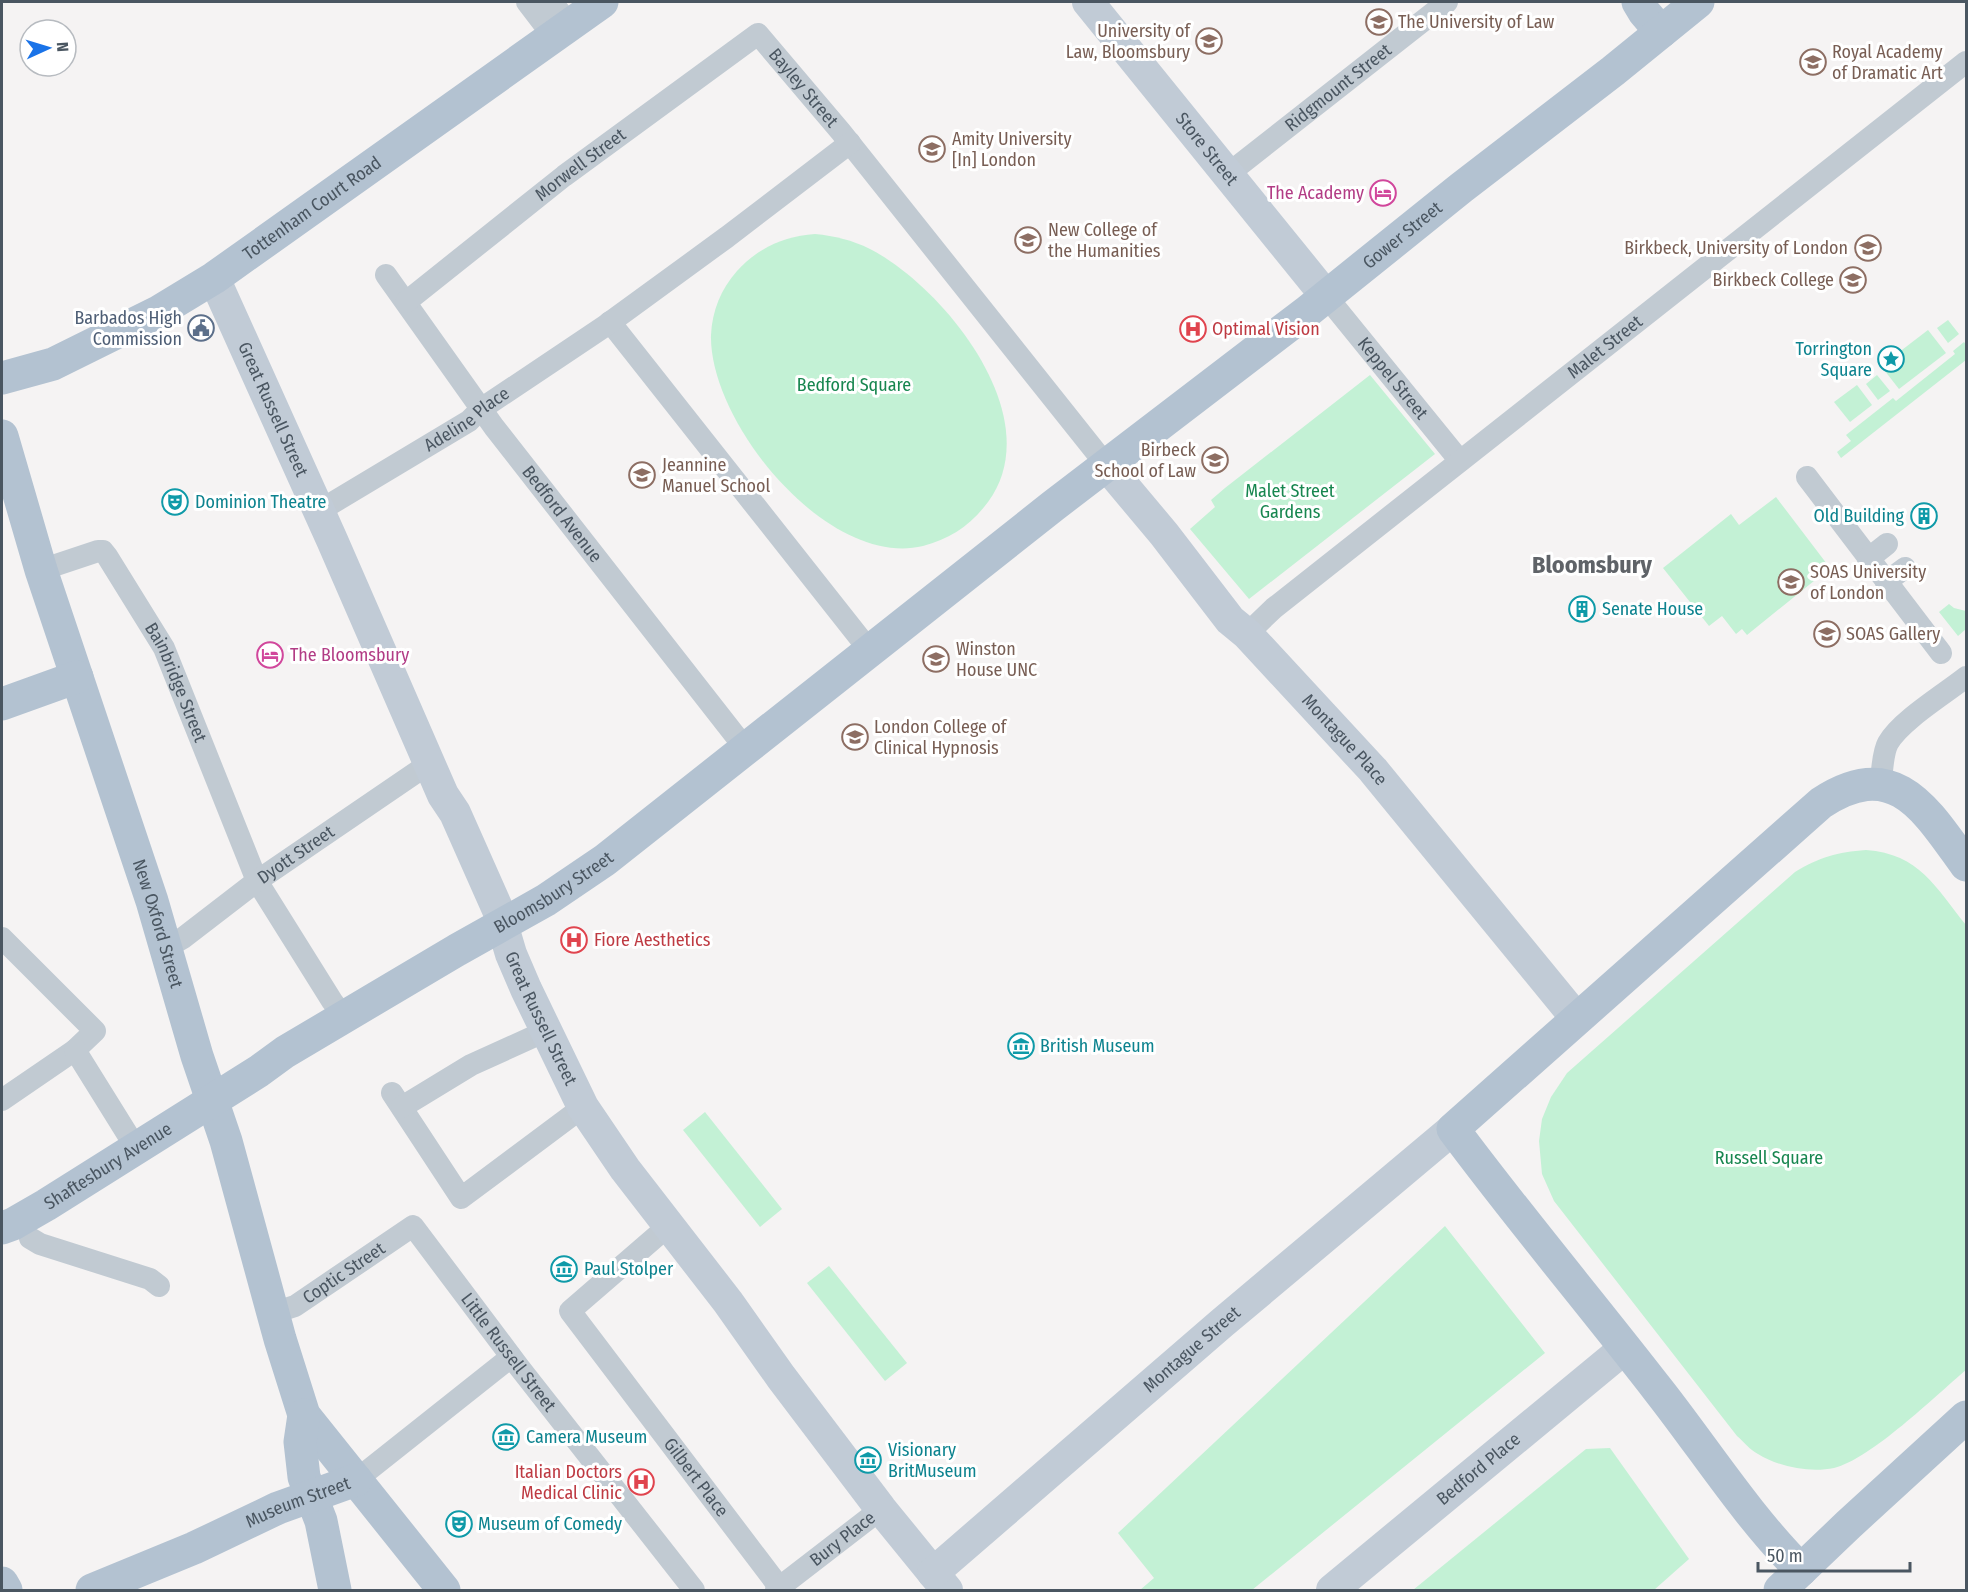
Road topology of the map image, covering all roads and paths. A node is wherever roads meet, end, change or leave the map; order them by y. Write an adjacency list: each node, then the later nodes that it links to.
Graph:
1 (527, 2): 7 (street)
2 (602, 2): 7 (main road, Tottenham Court Road)
3 (1088, 2): 12 (street, Store Street)
4 (1447, 2): 12 (street, Ridgmount Street)
5 (1638, 2): 8 (main road)
6 (1698, 2): 8 (main road, Gower Street)
7 (558, 20): 14 (main road, Tottenham Court Road)
8 (1661, 32): 15 (main road, Gower Street)
9 (758, 34): 11 (street, Bayley Street); 16 (street, Morwell Street)
10 (1966, 62): 21 (street, Malet Street)
11 (856, 151): 17 (street); 22 (street)
12 (1228, 174): 15 (street, Store Street)
13 (386, 274): 16 (street, Bedford Avenue)
14 (213, 278): 18 (main road, Tottenham Court Road); 24 (street, Great Russell Street)
15 (1326, 296): 21 (street, Keppel Street); 22 (main road, Gower Street)
16 (406, 302): 19 (street, Bedford Avenue)
17 (610, 322): 19 (street, Adeline Place); 31 (street)
18 (2, 378)
19 (482, 409): 24 (street, Adeline Place); 36 (street, Bedford Avenue)
20 (2, 436): 28 (main road, New Oxford Street)
21 (1460, 461): 30 (street, Malet Street)
22 (1107, 466): 30 (street, Montague Place); 31 (main road)
23 (1807, 477): 26 (street)
24 (319, 511): 37 (street, Great Russell Street)
25 (1887, 544): 26 (street)
26 (1868, 559): 29 (street)
27 (1905, 568): 29 (street)
28 (41, 570): 33 (main road, New Oxford Street); 40 (street, Bainbridge Street)
29 (1886, 582): 32 (street)
30 (1247, 634): 45 (street, Montague Place)
31 (870, 651): 36 (main road, Bloomsbury Street)
32 (1941, 653)
33 (77, 677): 35 (main road); 43 (main road, New Oxford Street)
34 (1966, 677): 38 (street)
35 (2, 704)
36 (745, 748): 41 (main road, Bloomsbury Street)
37 (430, 763): 40 (street, Dyott Street); 41 (street, Great Russell Street)
38 (1880, 784): 39 (main road); 45 (main road)
39 (1966, 865)
40 (257, 881): 43 (street, Dyott Street); 44 (street, Bainbridge Street)
41 (503, 924): 44 (main road, Bloomsbury Street); 46 (street, Great Russell Street)
42 (2, 938): 47 (street)
43 (166, 948): 49 (main road, New Oxford Street)
44 (344, 1017): 49 (main road, Bloomsbury Street)
45 (1577, 1019): 51 (main road)
46 (546, 1031): 50 (street, Great Russell Street); 50 (street)
47 (75, 1050): 48 (street); 52 (street)
48 (2, 1100)
49 (212, 1100): 52 (main road, Shaftesbury Avenue); 57 (main road, New Oxford Street)
50 (583, 1107): 53 (street, Great Russell Street)
51 (1453, 1129): 58 (main road); 66 (street, Montague Street)
52 (136, 1148): 55 (main road, Shaftesbury Avenue)
53 (667, 1223): 64 (street, Great Russell Street); 68 (street, Gilbert Place)
54 (413, 1226): 57 (street, Coptic Street); 59 (street, Little Russell Street)
55 (16, 1233): 56 (street, Shaftesbury Avenue)
56 (159, 1287)
57 (273, 1313): 60 (main road, New Oxford Street)
58 (1625, 1348): 65 (main road); 74 (street, Bedford Place)
59 (511, 1357): 62 (street, Museum Street); 73 (street, Little Russell Street)
60 (304, 1415): 62 (main road); 63 (main road)
61 (1966, 1417): 65 (main road)
62 (356, 1480): 63 (main road, Museum Street); 72 (main road)
63 (313, 1497): 70 (main road, Museum Street); 71 (main road)
64 (881, 1509): 66 (street, Great Russell Street); 68 (street, Bury Place)
65 (1791, 1580)
66 (940, 1582)
67 (2, 1583): 69 (main road)
68 (778, 1589)
69 (6, 1590)
70 (92, 1590)
71 (335, 1590)
72 (444, 1590)
73 (694, 1590)
74 (1332, 1590)

